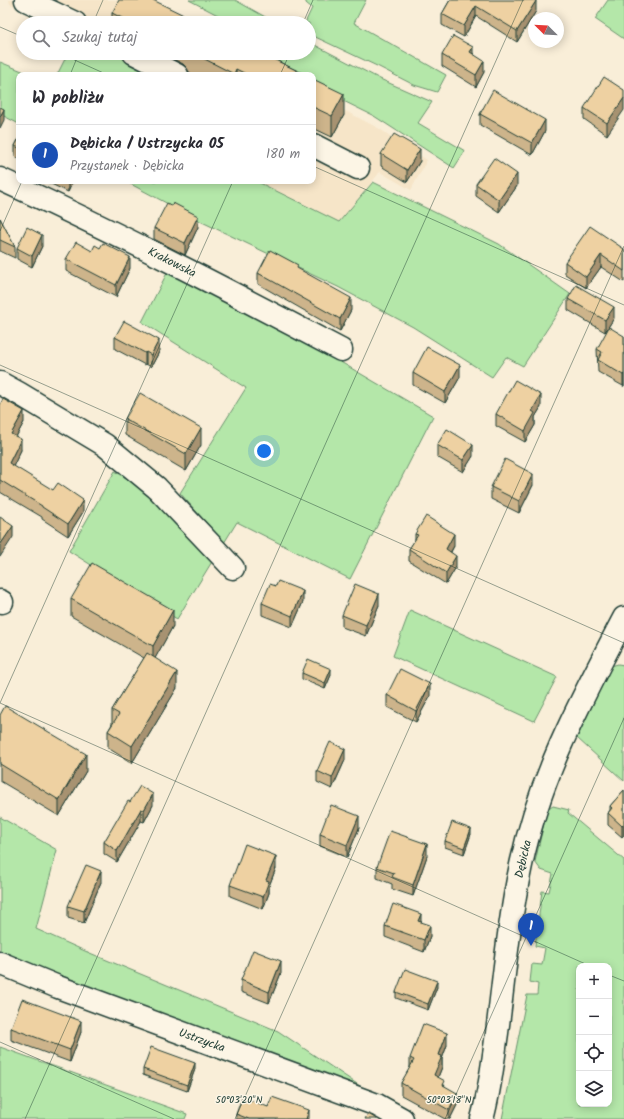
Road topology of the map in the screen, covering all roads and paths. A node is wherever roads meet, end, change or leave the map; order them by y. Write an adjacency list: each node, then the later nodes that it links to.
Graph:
1 (26, 0): 2 (street)
2 (60, 16)
3 (148, 60): 4 (street)
4 (171, 72)
5 (316, 147): 6 (street)
6 (358, 168)
7 (0, 179): 8 (street, Krakowska)
8 (341, 350)
9 (0, 383): 10 (street)
10 (233, 568)
11 (624, 618): 14 (street, Dębicka)
12 (0, 964): 13 (street, Ustrzycka)
13 (402, 1119)
14 (482, 1119)

